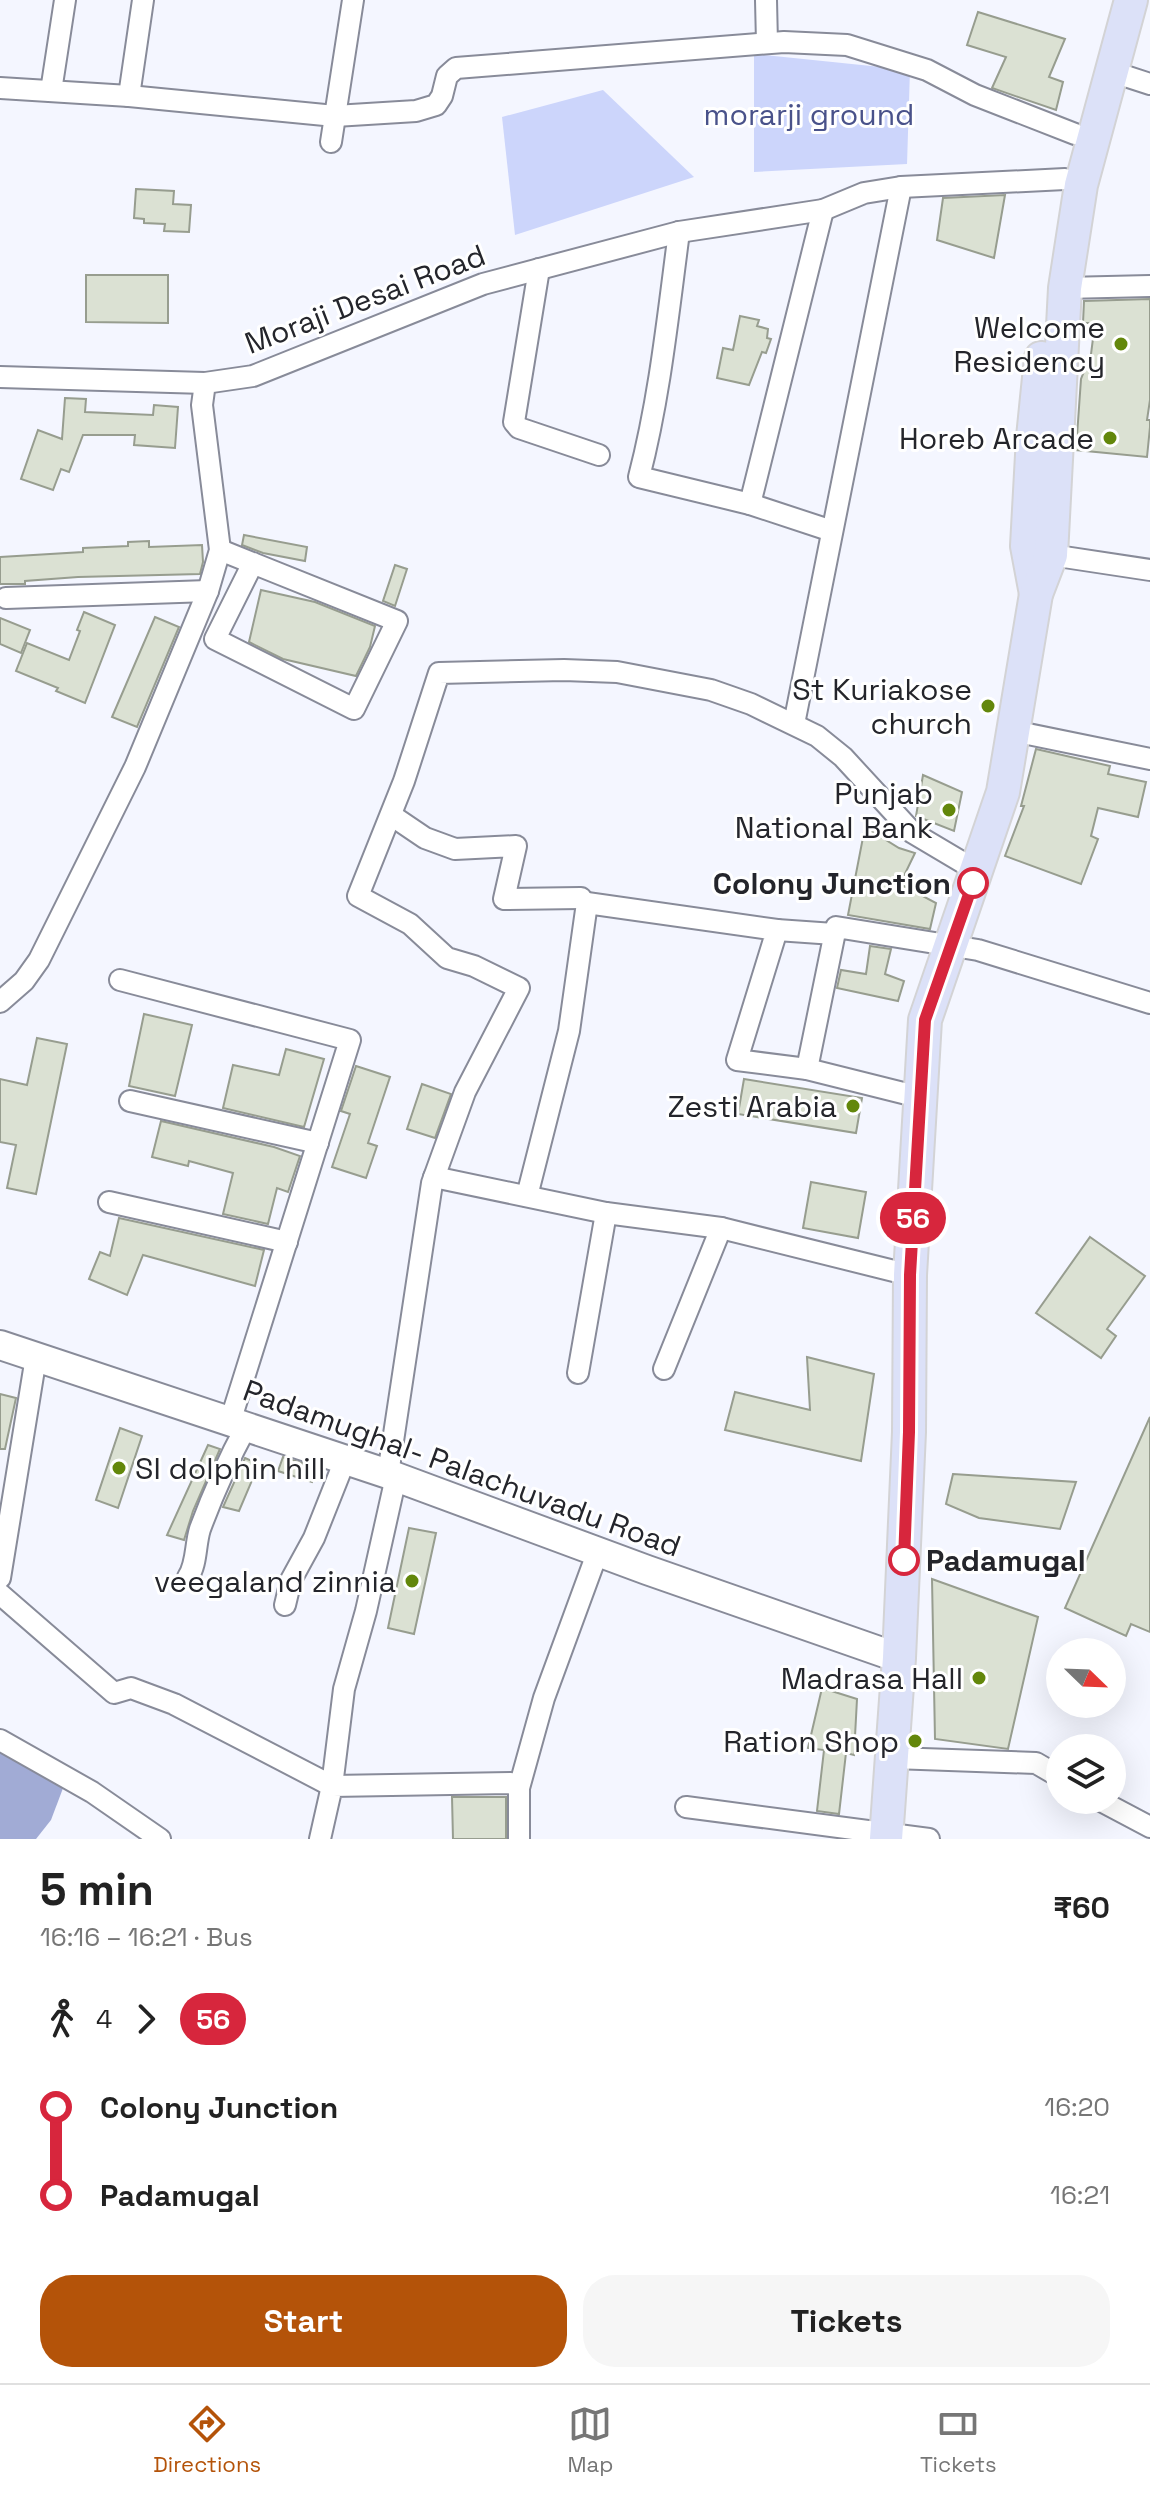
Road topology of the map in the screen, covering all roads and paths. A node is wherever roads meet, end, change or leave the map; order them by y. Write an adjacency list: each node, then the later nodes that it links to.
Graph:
1 (65, 0): 11 (street)
2 (143, 0): 12 (street)
3 (353, 0): 13 (street)
4 (766, 0): 7 (street)
5 (1109, 0): 14 (main road)
6 (1131, 0): 8 (main road)
7 (767, 43): 13 (street); 14 (street)
8 (1113, 72): 9 (street); 22 (main road)
9 (1150, 84)
10 (0, 88): 11 (street)
11 (51, 91): 12 (street)
12 (129, 96): 13 (street)
13 (335, 116): 15 (street)
14 (1075, 134): 16 (main road)
15 (331, 142)
16 (1065, 179): 17 (street, Moraji Desai Road); 25 (main road)
17 (901, 187): 18 (street, Moraji Desai Road); 28 (street)
18 (823, 210): 19 (street, Moraji Desai Road); 27 (street)
19 (679, 232): 20 (street, Moraji Desai Road); 27 (street)
20 (539, 269): 24 (street, Moraji Desai Road); 26 (street)
21 (1150, 286): 22 (street)
22 (1065, 288): 25 (main road)
23 (0, 377): 24 (street, Moraji Desai Road)
24 (205, 383): 29 (street)
25 (1044, 446): 30 (main road); 34 (main road)
26 (599, 455)
27 (750, 504): 28 (street)
28 (832, 531): 36 (street)
29 (220, 550): 31 (street); 33 (street)
30 (1051, 555): 32 (street); 34 (main road)
31 (253, 563): 31 (street)
32 (1150, 570)
33 (208, 591): 35 (street); 46 (street)
34 (1036, 594): 37 (main road)
35 (6, 598)
36 (794, 724): 39 (street); 40 (street)
37 (1013, 731): 38 (street); 40 (main road)
38 (1150, 759)
39 (391, 815): 41 (street); 52 (street)
40 (977, 871): 44 (main road)
41 (581, 898)
42 (777, 930): 43 (street); 48 (street); 53 (street)
43 (834, 934): 44 (street); 48 (street)
44 (953, 946): 47 (street); 49 (main road)
45 (120, 980): 51 (street)
46 (0, 1002)
47 (1150, 1003)
48 (807, 1069): 49 (street)
49 (919, 1097): 58 (main road)
50 (130, 1101): 51 (street)
51 (318, 1143): 57 (street)
52 (434, 1177): 53 (street); 65 (street)
53 (527, 1196): 55 (street)
54 (109, 1202): 57 (street)
55 (606, 1213): 56 (street); 62 (street)
56 (721, 1228): 58 (street); 61 (street)
57 (287, 1242): 63 (street)
58 (910, 1275): 72 (main road)
59 (0, 1345): 60 (main road, Padamughal- Palachuvadu Road)
60 (36, 1357): 63 (main road, Padamughal- Palachuvadu Road); 66 (street)
61 (664, 1369)
62 (578, 1373)
63 (238, 1424): 64 (main road, Padamughal- Palachuvadu Road); 68 (street)
64 (345, 1460): 65 (main road, Padamughal- Palachuvadu Road); 71 (street)
65 (392, 1475): 67 (main road, Padamughal- Palachuvadu Road); 76 (street)
66 (4, 1526): 69 (street)
67 (598, 1551): 72 (main road, Padamughal- Palachuvadu Road); 77 (street)
68 (188, 1577)
69 (0, 1578)
70 (0, 1594): 76 (street)
71 (285, 1605)
72 (899, 1658): 74 (main road)
73 (0, 1740): 82 (street)
74 (893, 1758): 75 (street); 81 (main road)
75 (1046, 1769)
76 (332, 1786): 77 (street); 83 (street)
77 (519, 1788): 84 (street)
78 (686, 1807): 81 (street)
79 (1125, 1814): 80 (street)
80 (1150, 1827)
81 (886, 1836): 85 (street)
82 (160, 1839)
83 (320, 1839)
84 (519, 1839)
85 (929, 1839)

